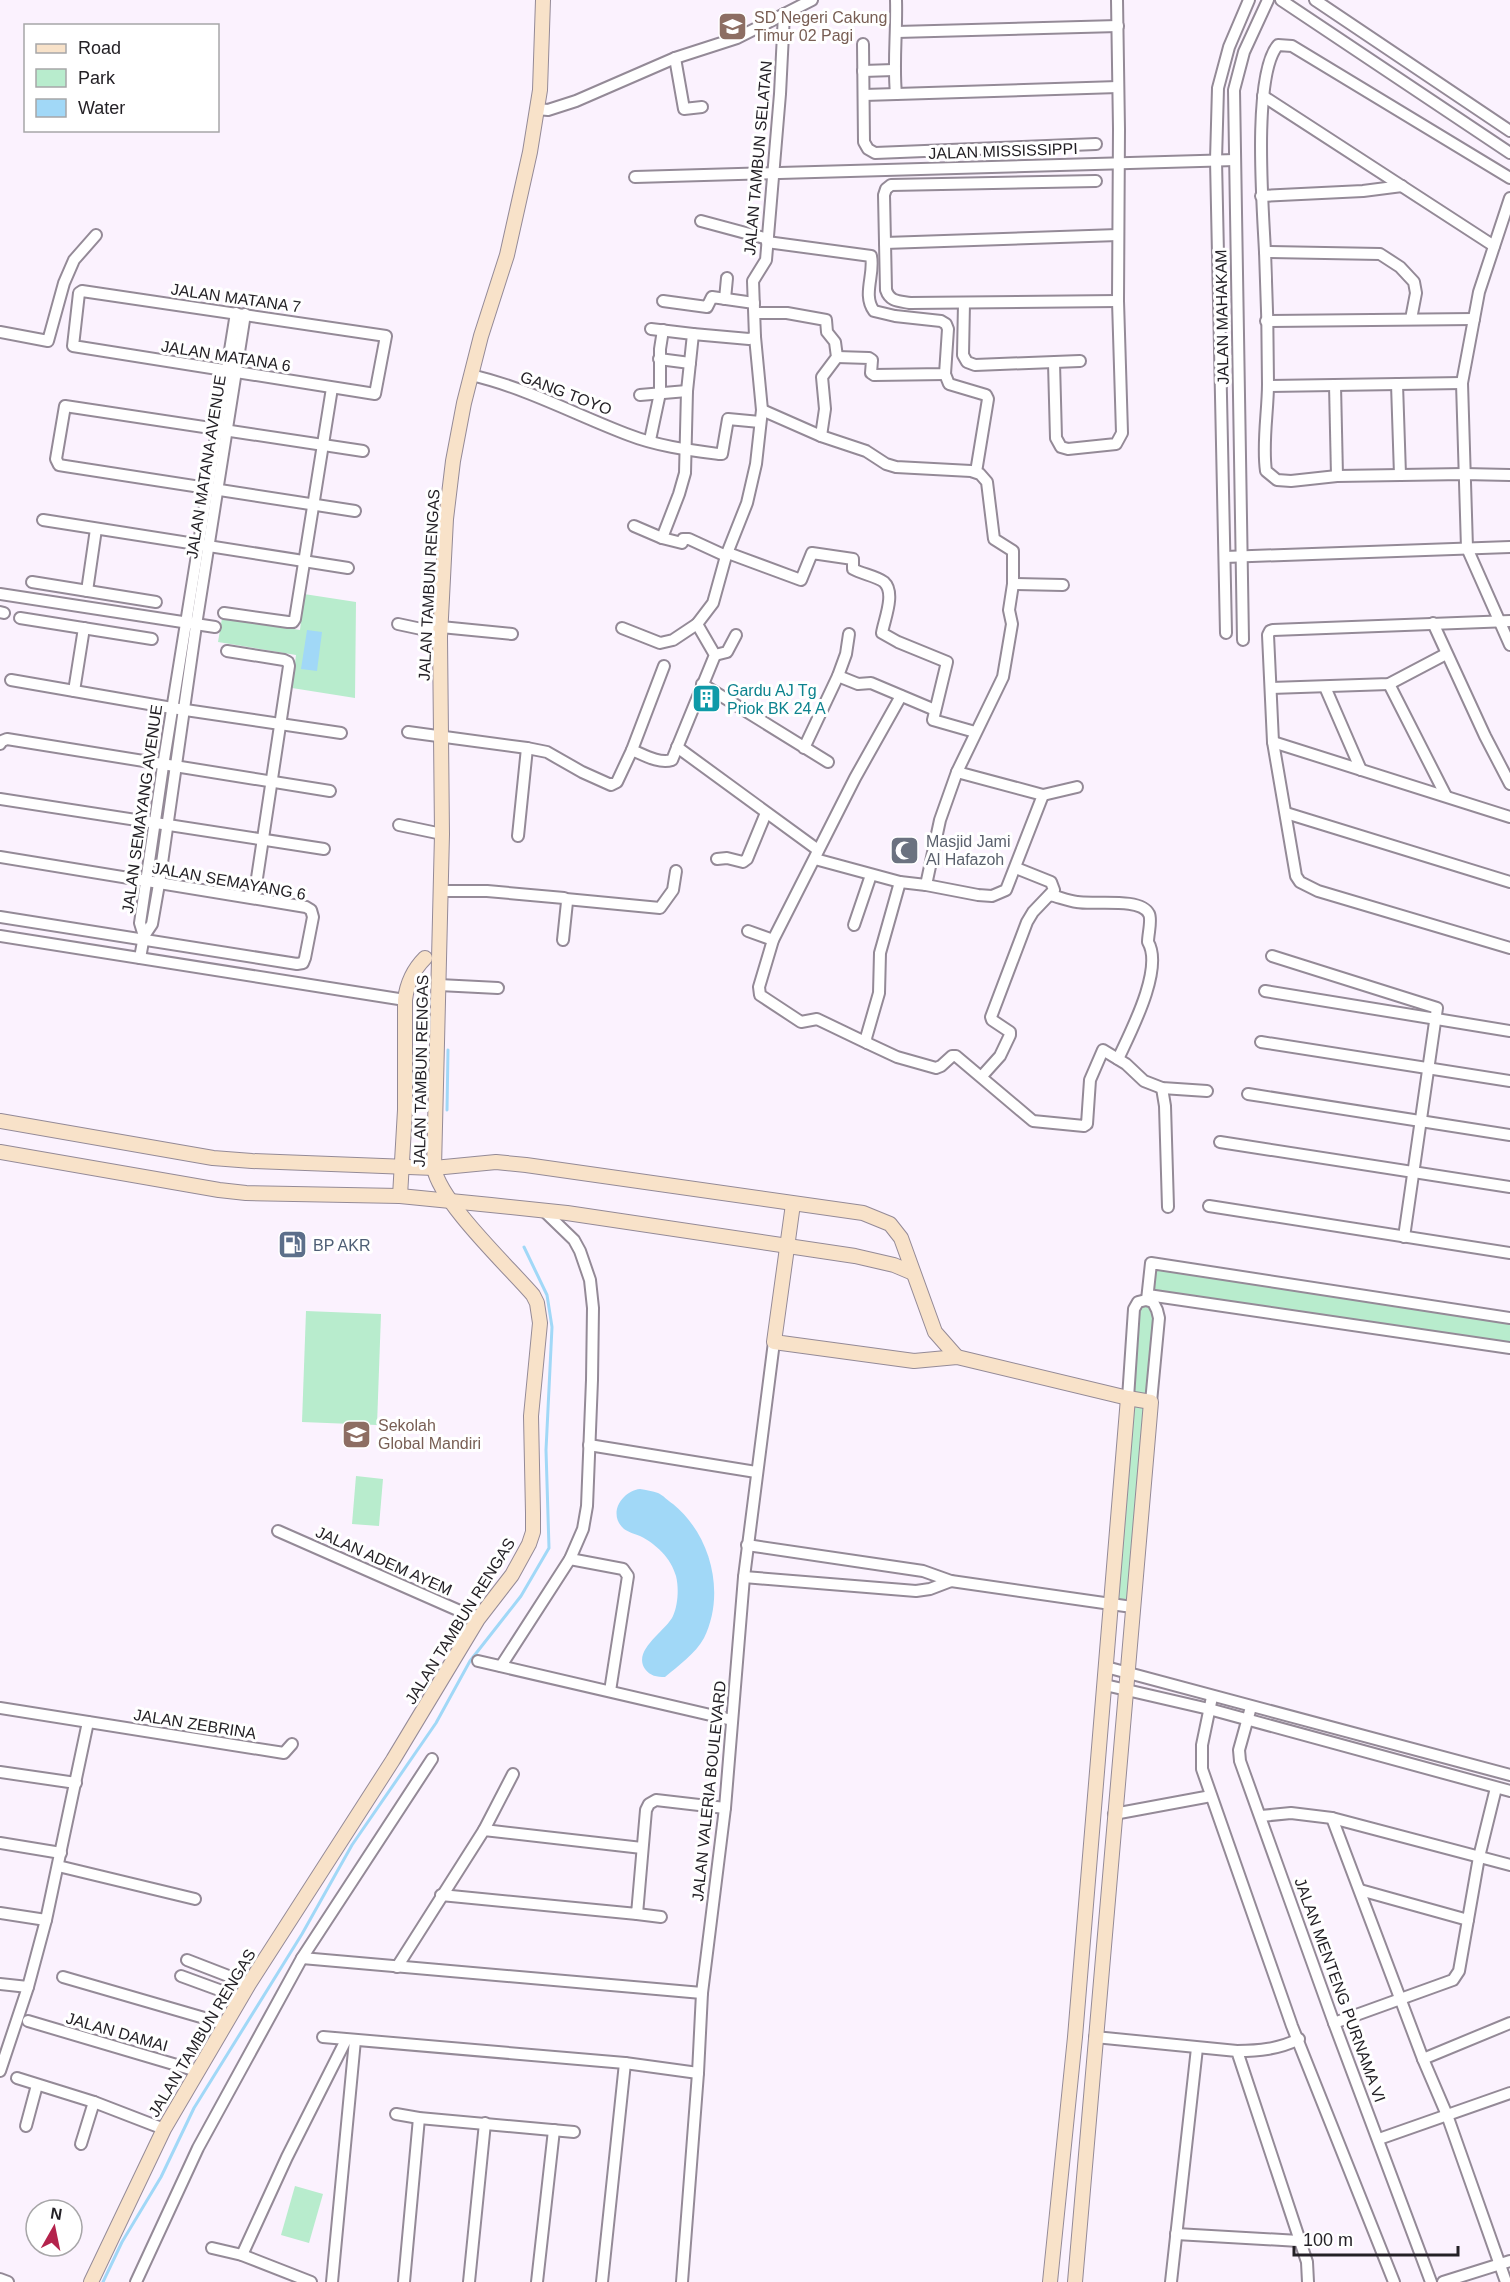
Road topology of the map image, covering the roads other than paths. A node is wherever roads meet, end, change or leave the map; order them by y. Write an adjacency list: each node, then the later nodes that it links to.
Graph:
1 (543, 0): 21 (street, JALAN TAMBUN RENGAS)
2 (812, 0): 9 (street)
3 (896, 0): 11 (street)
4 (1117, 0): 10 (street)
5 (1249, 0): 25 (street, JALAN MAHAKAM)
6 (1269, 0): 26 (street, JALAN MAHAKAM)
7 (1281, 0): 24 (street)
8 (1316, 0): 22 (street)
9 (784, 14): 13 (street); 28 (street, JALAN TAMBUN SELATAN)
10 (1118, 26): 11 (street); 16 (street)
11 (897, 32): 14 (street)
12 (863, 44): 15 (street)
13 (675, 58): 20 (street); 21 (street)
14 (894, 70): 15 (street); 17 (street)
15 (863, 71): 18 (street)
16 (1118, 87): 17 (street); 27 (street)
17 (896, 94): 18 (street)
18 (864, 95): 23 (street)
19 (1263, 96): 30 (street); 32 (street); 33 (street)
20 (702, 107)
21 (543, 110): 65 (street, JALAN TAMBUN RENGAS)
22 (1510, 131)
23 (1096, 144)
24 (1510, 153)
25 (1216, 160): 26 (street, JALAN MISSISSIPPI); 27 (street, JALAN MISSISSIPPI); 99 (street, JALAN MAHAKAM)
26 (1235, 160): 100 (street, JALAN MAHAKAM)
27 (1118, 162): 28 (street, JALAN MISSISSIPPI); 37 (street)
28 (773, 173): 29 (street, JALAN MISSISSIPPI); 38 (street, JALAN TAMBUN SELATAN)
29 (635, 177)
30 (1510, 177)
31 (1096, 181): 39 (street)
32 (1402, 186): 33 (street); 40 (street)
33 (1261, 196): 41 (street)
34 (1510, 198): 40 (street)
35 (701, 221): 38 (street)
36 (96, 235): 54 (street)
37 (1118, 235): 39 (street); 45 (street)
38 (767, 241): 47 (street, JALAN TAMBUN SELATAN); 64 (street)
39 (885, 243): 46 (street)
40 (1494, 246): 49 (street)
41 (1265, 252): 50 (street); 51 (street)
42 (727, 278): 43 (street)
43 (725, 299): 44 (street); 47 (street)
44 (663, 301)
45 (1118, 301): 46 (street); 62 (street)
46 (964, 303): 62 (street)
47 (754, 308): 56 (street, JALAN TAMBUN SELATAN); 58 (street)
48 (241, 314): 57 (street, JALAN MATANA 7); 63 (street, JALAN MATANA AVENUE); 73 (street, JALAN MATANA 7)
49 (1474, 318): 50 (street); 66 (street)
50 (1411, 319): 51 (street)
51 (1266, 321): 69 (street)
52 (651, 328): 53 (street)
53 (663, 330): 55 (street); 59 (street)
54 (0, 332)
55 (693, 334): 56 (street); 61 (street)
56 (755, 337): 75 (street, JALAN TAMBUN SELATAN)
57 (73, 346): 63 (street, JALAN MATANA 6)
58 (837, 357): 64 (street); 78 (street)
59 (659, 359): 61 (street); 72 (street)
60 (1080, 361): 62 (street)
61 (690, 363): 71 (street)
62 (1054, 363)
63 (231, 372): 70 (street, JALAN MATANA 6); 77 (street, JALAN MATANA AVENUE)
64 (945, 374): 83 (street)
65 (479, 378): 79 (street, GANG TOYO); 116 (street, JALAN TAMBUN RENGAS)
66 (1462, 383): 67 (street); 84 (street)
67 (1397, 384): 68 (street); 85 (street)
68 (1335, 385): 69 (street); 87 (street)
69 (1268, 386): 87 (street)
70 (332, 388): 73 (street, JALAN MATANA 6); 80 (street)
71 (687, 391): 72 (street); 81 (street)
72 (660, 393): 74 (street); 79 (street)
73 (375, 394)
74 (640, 395)
75 (762, 410): 76 (street, JALAN TAMBUN SELATAN); 78 (street)
76 (760, 422): 81 (street, GANG TOYO); 98 (street, JALAN TAMBUN SELATAN)
77 (222, 430): 80 (street); 88 (street, JALAN MATANA AVENUE); 88 (street)
78 (821, 436): 83 (street)
79 (650, 440): 81 (street, GANG TOYO)
80 (323, 445): 82 (street); 89 (street)
81 (687, 449): 94 (street)
82 (363, 451)
83 (976, 472): 104 (street)
84 (1464, 474): 85 (street); 86 (street); 97 (street)
85 (1400, 475): 87 (street)
86 (1510, 475)
87 (1337, 476)
88 (213, 489): 89 (street); 95 (street, JALAN MATANA AVENUE)
89 (313, 504): 90 (street); 101 (street)
90 (355, 511)
91 (43, 520): 93 (street)
92 (634, 526): 94 (street)
93 (96, 529): 95 (street); 106 (street)
94 (662, 538): 98 (street)
95 (203, 545): 101 (street); 113 (street, JALAN MATANA AVENUE)
96 (1510, 547): 97 (street)
97 (1467, 548): 100 (street); 111 (street)
98 (727, 555): 115 (street, JALAN TAMBUN SELATAN); 141 (street)
99 (1225, 556): 100 (street); 120 (street, JALAN MAHAKAM)
100 (1242, 556): 125 (street, JALAN MAHAKAM)
101 (304, 561): 102 (street); 109 (street)
102 (348, 568)
103 (32, 582): 106 (street)
104 (1013, 584): 105 (street); 144 (street)
105 (1063, 585)
106 (87, 591): 108 (street)
107 (0, 594): 113 (street)
108 (156, 602)
109 (224, 613)
110 (20, 618): 118 (street)
111 (1505, 621): 112 (street); 126 (street)
112 (1433, 623): 128 (street); 136 (street)
113 (191, 624): 117 (street); 139 (street, JALAN SEMAYANG AVENUE); 140 (street, JALAN SEMAYANG AVENUE)
114 (398, 624): 116 (street)
115 (697, 624): 119 (street); 129 (street)
116 (446, 626): 121 (street); 146 (street, JALAN TAMBUN RENGAS)
117 (215, 627)
118 (84, 628): 124 (street); 137 (street)
119 (622, 628)
120 (1226, 633)
121 (512, 634)
122 (849, 634): 131 (street)
123 (736, 635): 129 (street)
124 (152, 639)
125 (1243, 640)
126 (1510, 645)
127 (227, 651): 142 (street)
128 (1446, 654): 134 (street); 159 (street)
129 (715, 655): 133 (street)
130 (664, 666): 152 (street)
131 (838, 676): 138 (street); 151 (street)
132 (11, 680): 137 (street)
133 (702, 684): 149 (street); 151 (street)
134 (1389, 684): 135 (street); 163 (street)
135 (1325, 687): 136 (street); 156 (street)
136 (1271, 688): 148 (street)
137 (74, 691): 139 (street)
138 (901, 696): 141 (street); 175 (street)
139 (172, 708): 140 (street); 154 (street, JALAN SEMAYANG AVENUE)
140 (184, 709): 142 (street); 155 (street, JALAN SEMAYANG AVENUE)
141 (935, 710): 144 (street)
142 (281, 724): 145 (street); 158 (street)
143 (408, 732): 146 (street)
144 (975, 732): 157 (street)
145 (341, 733)
146 (446, 738): 150 (street); 171 (street, JALAN TAMBUN RENGAS)
147 (1, 742): 154 (street)
148 (1273, 742): 156 (street); 166 (street)
149 (677, 747): 152 (street); 165 (street)
150 (526, 748): 152 (street); 172 (street)
151 (804, 748): 153 (street)
152 (632, 750)
153 (828, 762)
154 (163, 766): 155 (street); 168 (street, JALAN SEMAYANG AVENUE)
155 (175, 767): 158 (street); 170 (street, JALAN SEMAYANG AVENUE)
156 (1361, 770): 163 (street)
157 (957, 772): 162 (street); 185 (street)
158 (272, 782): 161 (street); 173 (street)
159 (1510, 784)
160 (1077, 787): 162 (street)
161 (330, 791)
162 (1043, 795): 178 (street)
163 (1446, 796): 167 (street)
164 (0, 799): 168 (street)
165 (766, 813): 175 (street); 177 (street)
166 (1286, 813): 183 (street); 197 (street)
167 (1510, 817)
168 (154, 824): 170 (street); 181 (street, JALAN SEMAYANG AVENUE)
169 (399, 825): 171 (street)
170 (168, 826): 173 (street); 184 (street, JALAN SEMAYANG AVENUE)
171 (442, 834): 186 (street, JALAN TAMBUN RENGAS)
172 (518, 836)
173 (263, 840): 174 (street); 188 (street)
174 (324, 849)
175 (816, 855): 180 (street); 196 (street)
176 (0, 858): 181 (street, JALAN SEMAYANG 6)
177 (717, 859)
178 (1016, 868): 185 (street); 187 (street)
179 (676, 871): 189 (street)
180 (871, 875): 182 (street); 191 (street)
181 (146, 881): 184 (street, JALAN SEMAYANG 6); 194 (street, JALAN SEMAYANG AVENUE)
182 (900, 882): 185 (street); 208 (street)
183 (1510, 882)
184 (159, 884): 188 (street, JALAN SEMAYANG 6); 194 (street, JALAN SEMAYANG AVENUE)
185 (926, 885)
186 (445, 891): 189 (street); 201 (street, JALAN TAMBUN RENGAS)
187 (1050, 895): 209 (street); 211 (street)
188 (254, 898): 194 (street, JALAN SEMAYANG 6)
189 (566, 899): 195 (street)
190 (0, 917): 194 (street)
191 (854, 925)
192 (748, 931): 196 (street)
193 (0, 936): 199 (street)
194 (144, 938): 199 (street)
195 (563, 940)
196 (773, 940): 208 (street)
197 (1510, 948)
198 (1272, 956): 205 (street)
199 (140, 958): 204 (street)
200 (425, 958): 204 (street, JALAN TAMBUN RENGAS)
201 (439, 985): 202 (street); 222 (street, JALAN TAMBUN RENGAS)
202 (498, 988)
203 (1265, 991): 205 (street)
204 (405, 1000): 221 (street, JALAN TAMBUN RENGAS)
205 (1435, 1019): 206 (street); 210 (street)
206 (1510, 1031)
207 (1261, 1042): 210 (street)
208 (867, 1043): 211 (street)
209 (1118, 1059): 211 (street); 213 (street)
210 (1428, 1068): 212 (street); 217 (street)
211 (982, 1076)
212 (1510, 1081)
213 (1162, 1088): 214 (street); 229 (street)
214 (1207, 1091)
215 (1248, 1094): 217 (street)
216 (0, 1121): 221 (street)
217 (1420, 1121): 218 (street); 223 (street)
218 (1510, 1135)
219 (1220, 1142): 223 (street)
220 (0, 1152): 225 (street)
221 (401, 1167): 222 (street); 225 (street, JALAN TAMBUN RENGAS)
222 (434, 1168): 226 (street, JALAN TAMBUN RENGAS); 227 (street)
223 (1413, 1172): 224 (street); 231 (street)
224 (1510, 1187)
225 (400, 1196): 226 (street)
226 (452, 1202): 230 (street); 251 (street, JALAN TAMBUN RENGAS)
227 (793, 1204): 232 (street); 234 (street)
228 (1209, 1206): 231 (street)
229 (1168, 1207)
230 (544, 1211): 232 (street); 242 (street)
231 (1404, 1237): 233 (street)
232 (788, 1247): 234 (street); 237 (street)
233 (1510, 1253)
234 (913, 1274): 239 (street)
235 (1147, 1298): 236 (street); 238 (street); 240 (street); 241 (street)
236 (1510, 1318)
237 (774, 1342): 239 (street); 243 (street, JALAN VALERIA BOULEVARD)
238 (1510, 1348)
239 (957, 1357): 240 (street)
240 (1128, 1398): 241 (street); 249 (street)
241 (1151, 1402): 250 (street)
242 (589, 1445): 243 (street); 246 (street)
243 (756, 1472): 245 (street, JALAN VALERIA BOULEVARD)
244 (278, 1531): 251 (street, JALAN ADEM AYEM)
245 (747, 1545): 247 (street, JALAN VALERIA BOULEVARD); 248 (street)
246 (570, 1559): 253 (street); 258 (street)
247 (744, 1577): 248 (street); 264 (street, JALAN VALERIA BOULEVARD)
248 (951, 1581): 249 (street)
249 (1112, 1605): 250 (street); 254 (street)
250 (1132, 1607): 255 (street)
251 (478, 1619): 300 (street, JALAN TAMBUN RENGAS)
252 (478, 1661): 253 (street)
253 (501, 1666): 258 (street)
254 (1106, 1667): 255 (street); 256 (street)
255 (1126, 1672): 257 (street); 259 (street)
256 (1105, 1685): 257 (street); 306 (street)
257 (1125, 1689): 262 (street); 276 (street)
258 (610, 1691): 264 (street)
259 (1212, 1697): 260 (street); 262 (street)
260 (1251, 1707): 263 (street, JALAN MENTENG PURNAMA VI); 270 (street)
261 (0, 1708): 265 (street, JALAN ZEBRINA)
262 (1209, 1709): 263 (street); 274 (street)
263 (1247, 1719): 272 (street); 277 (street, JALAN MENTENG PURNAMA VI)
264 (732, 1720): 275 (street, JALAN VALERIA BOULEVARD)
265 (88, 1722): 266 (street, JALAN ZEBRINA); 271 (street)
266 (292, 1744)
267 (432, 1759): 294 (street)
268 (0, 1772): 271 (street)
269 (513, 1774): 279 (street)
270 (1510, 1775)
271 (76, 1783): 282 (street)
272 (1496, 1788): 273 (street); 283 (street)
273 (1510, 1791)
274 (1210, 1796): 276 (street); 312 (street)
275 (725, 1808): 281 (street); 302 (street, JALAN VALERIA BOULEVARD)
276 (1114, 1814): 310 (street)
277 (1261, 1816): 278 (street); 307 (street, JALAN MENTENG PURNAMA VI)
278 (1332, 1818): 283 (street); 286 (street)
279 (484, 1830): 281 (street); 287 (street)
280 (0, 1843): 282 (street)
281 (642, 1848): 290 (street)
282 (61, 1853): 285 (street)
283 (1479, 1857): 284 (street); 293 (street)
284 (1510, 1865)
285 (58, 1866): 288 (street); 292 (street)
286 (1360, 1890): 293 (street); 304 (street)
287 (441, 1895): 290 (street); 296 (street)
288 (195, 1899)
289 (0, 1913): 292 (street)
290 (637, 1914): 291 (street)
291 (661, 1917)
292 (46, 1920): 301 (street)
293 (1468, 1920): 304 (street)
294 (302, 1959): 296 (street); 343 (street)
295 (187, 1960): 300 (street)
296 (397, 1966): 302 (street)
297 (181, 1976): 303 (street)
298 (63, 1977): 308 (street)
299 (0, 1984): 301 (street)
300 (249, 1984): 303 (street, JALAN TAMBUN RENGAS)
301 (28, 1987): 318 (street)
302 (702, 1993): 320 (street, JALAN VALERIA BOULEVARD)
303 (242, 1998): 308 (street, JALAN TAMBUN RENGAS)
304 (1400, 1999): 307 (street); 316 (street)
305 (28, 2021): 319 (street, JALAN DAMAI)
306 (1076, 2023): 310 (street); 351 (street)
307 (1334, 2023): 333 (street, JALAN MENTENG PURNAMA VI)
308 (225, 2024): 319 (street, JALAN TAMBUN RENGAS)
309 (1510, 2024): 316 (street)
310 (1096, 2031): 314 (street); 352 (street)
311 (323, 2037): 313 (street)
312 (1299, 2039): 315 (street); 355 (street)
313 (350, 2040): 317 (street); 338 (street); 345 (street)
314 (1197, 2048): 315 (street); 335 (street)
315 (1237, 2051): 336 (street)
316 (1423, 2059): 326 (street)
317 (625, 2063): 320 (street); 349 (street)
318 (0, 2071)
319 (197, 2071): 330 (street, JALAN TAMBUN RENGAS)
320 (698, 2073): 350 (street, JALAN VALERIA BOULEVARD)
321 (17, 2078): 322 (street)
322 (37, 2085): 324 (street); 329 (street)
323 (1510, 2093): 326 (street)
324 (94, 2102): 330 (street); 334 (street)
325 (396, 2114): 327 (street)
326 (1447, 2115): 333 (street); 339 (street)
327 (419, 2118): 328 (street); 346 (street)
328 (485, 2123): 331 (street); 347 (street)
329 (26, 2126)
330 (165, 2129): 342 (street, JALAN TAMBUN RENGAS)
331 (554, 2130): 332 (street); 348 (street)
332 (574, 2132)
333 (1379, 2139): 356 (street, JALAN MENTENG PURNAMA VI)
334 (81, 2144)
335 (1176, 2234): 336 (street); 353 (street)
336 (1299, 2241): 354 (street)
337 (212, 2248): 338 (street)
338 (242, 2255): 344 (street)
339 (1505, 2263): 357 (street); 358 (street)
340 (0, 2279): 341 (street)
341 (8, 2282)
342 (91, 2282)
343 (136, 2282)
344 (311, 2282)
345 (332, 2282)
346 (404, 2282)
347 (469, 2282)
348 (537, 2282)
349 (602, 2282)
350 (682, 2282)
351 (1050, 2282)
352 (1075, 2282)
353 (1171, 2282)
354 (1308, 2282)
355 (1394, 2282)
356 (1431, 2282)
357 (1443, 2282)
358 (1506, 2282)

